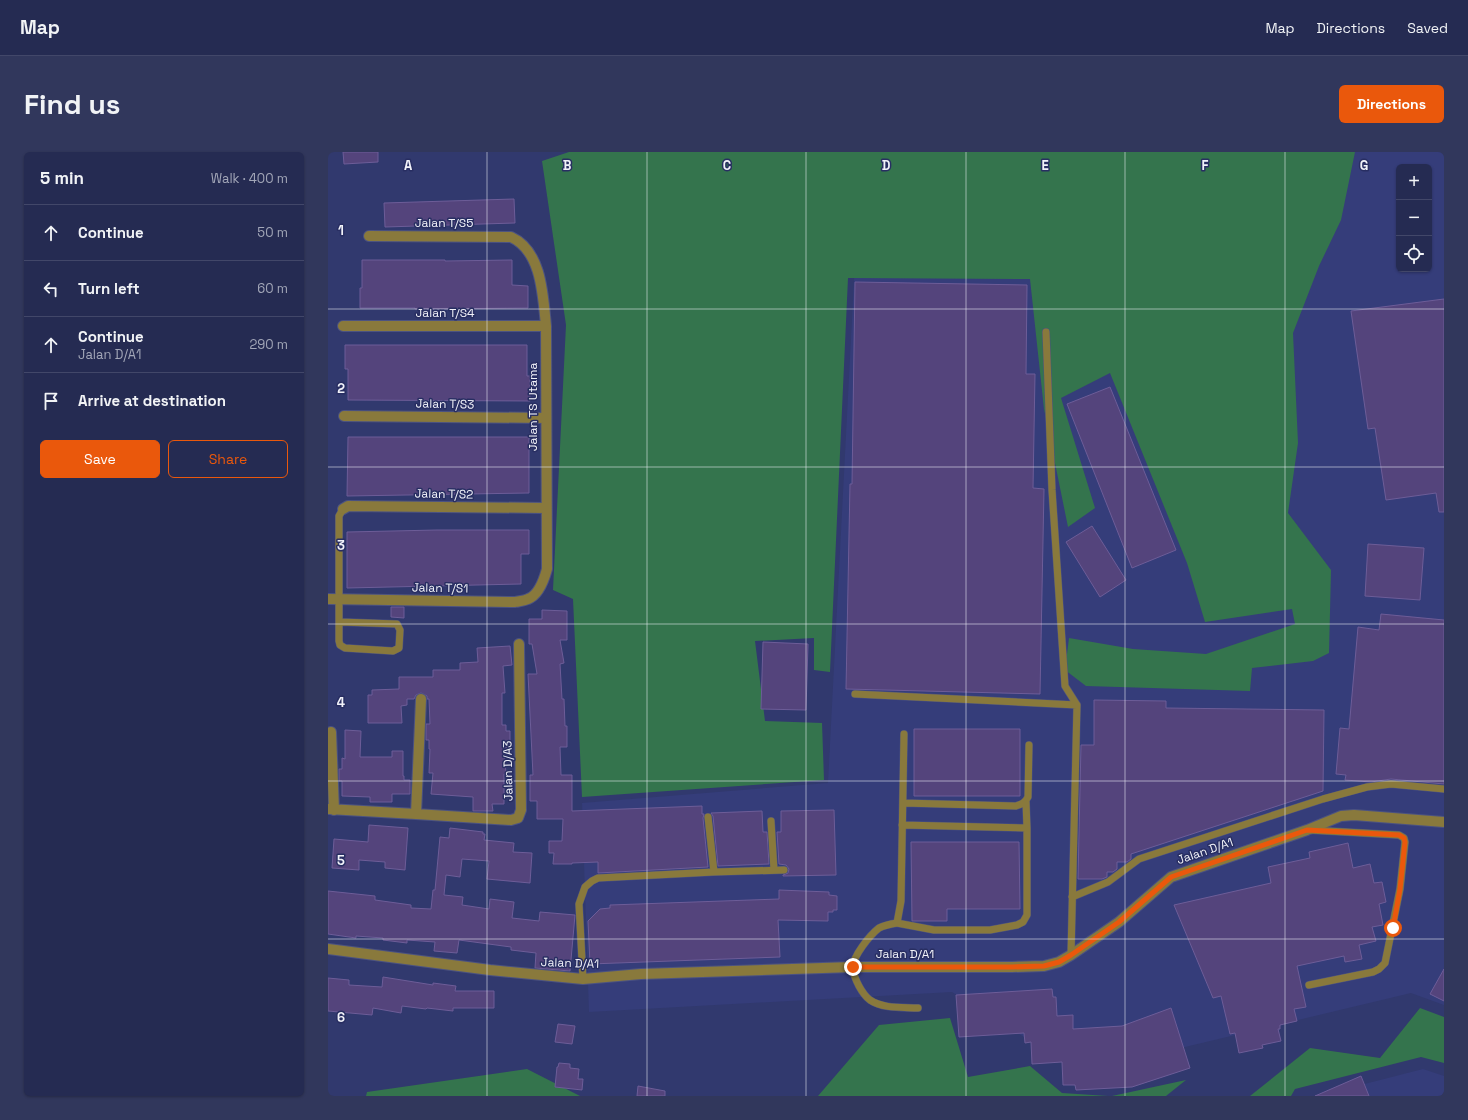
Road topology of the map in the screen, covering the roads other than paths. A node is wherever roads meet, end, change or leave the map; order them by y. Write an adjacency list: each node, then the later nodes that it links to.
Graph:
1 (369, 236): 2 (street, Jalan T/S5)
2 (518, 240): 4 (street, Jalan TS Utama)
3 (343, 326): 4 (street, Jalan T/S4)
4 (546, 326): 7 (street, Jalan TS Utama)
5 (1046, 332): 17 (lane)
6 (344, 416): 7 (street, Jalan T/S3)
7 (546, 418): 8 (street, Jalan TS Utama)
8 (546, 508): 9 (street, Jalan T/S2); 10 (street, Jalan TS Utama)
9 (343, 509): 11 (lane)
10 (544, 581): 11 (street, Jalan T/S1)
11 (339, 598): 12 (street, Jalan T/S1); 13 (lane)
12 (328, 599)
13 (340, 622): 13 (lane)
14 (519, 644): 25 (street, Jalan D/A3)
15 (855, 694): 17 (lane)
16 (421, 699): 25 (street)
17 (1077, 705): 35 (lane)
18 (331, 732): 24 (street)
19 (904, 734): 23 (lane)
20 (1029, 745): 22 (lane)
21 (1444, 789): 35 (lane)
22 (1026, 802): 23 (lane); 30 (lane)
23 (903, 803): 29 (lane)
24 (331, 810): 25 (street, Jalan D/A3)
25 (416, 814)
26 (708, 816): 34 (lane)
27 (771, 821): 32 (lane)
28 (1444, 822): 31 (street, Jalan D/A1)
29 (902, 826): 30 (lane); 36 (lane)
30 (1027, 828): 36 (lane)
31 (1307, 830): 38 (street, Jalan D/A1); 41 (lane)
32 (774, 870): 33 (lane); 34 (lane)
33 (784, 870)
34 (714, 872): 40 (lane)
35 (1072, 897): 38 (lane)
36 (897, 924): 39 (lane)
37 (328, 949): 40 (street, Jalan D/A1)
38 (1071, 955): 39 (street, Jalan D/A1)
39 (853, 967): 40 (street, Jalan D/A1); 42 (lane)
40 (583, 979)
41 (1309, 985)
42 (918, 1008)

